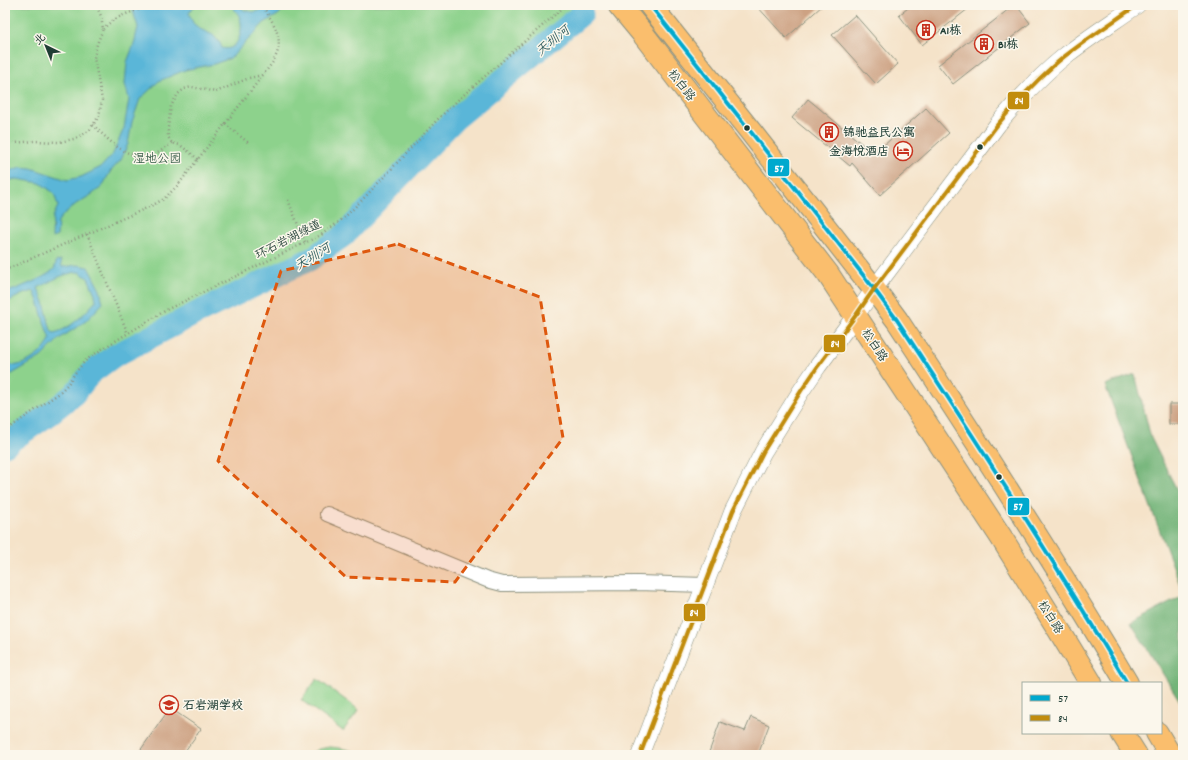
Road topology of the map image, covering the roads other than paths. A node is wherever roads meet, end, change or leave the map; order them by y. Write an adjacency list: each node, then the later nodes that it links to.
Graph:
1 (619, 5): 5 (main road, 松白路)
2 (650, 5): 4 (main road, 松白路)
3 (1137, 5): 4 (street)
4 (874, 289): 5 (street); 9 (main road, 松白路)
5 (856, 315): 7 (street); 8 (main road, 松白路)
6 (327, 514): 7 (street)
7 (705, 585): 13 (street)
8 (1090, 682)
9 (1126, 682)
10 (1114, 734): 14 (main road)
11 (1123, 734): 15 (main road)
12 (1158, 734): 16 (main road)
13 (640, 755)
14 (1120, 755)
15 (1136, 755)
16 (1170, 755)

